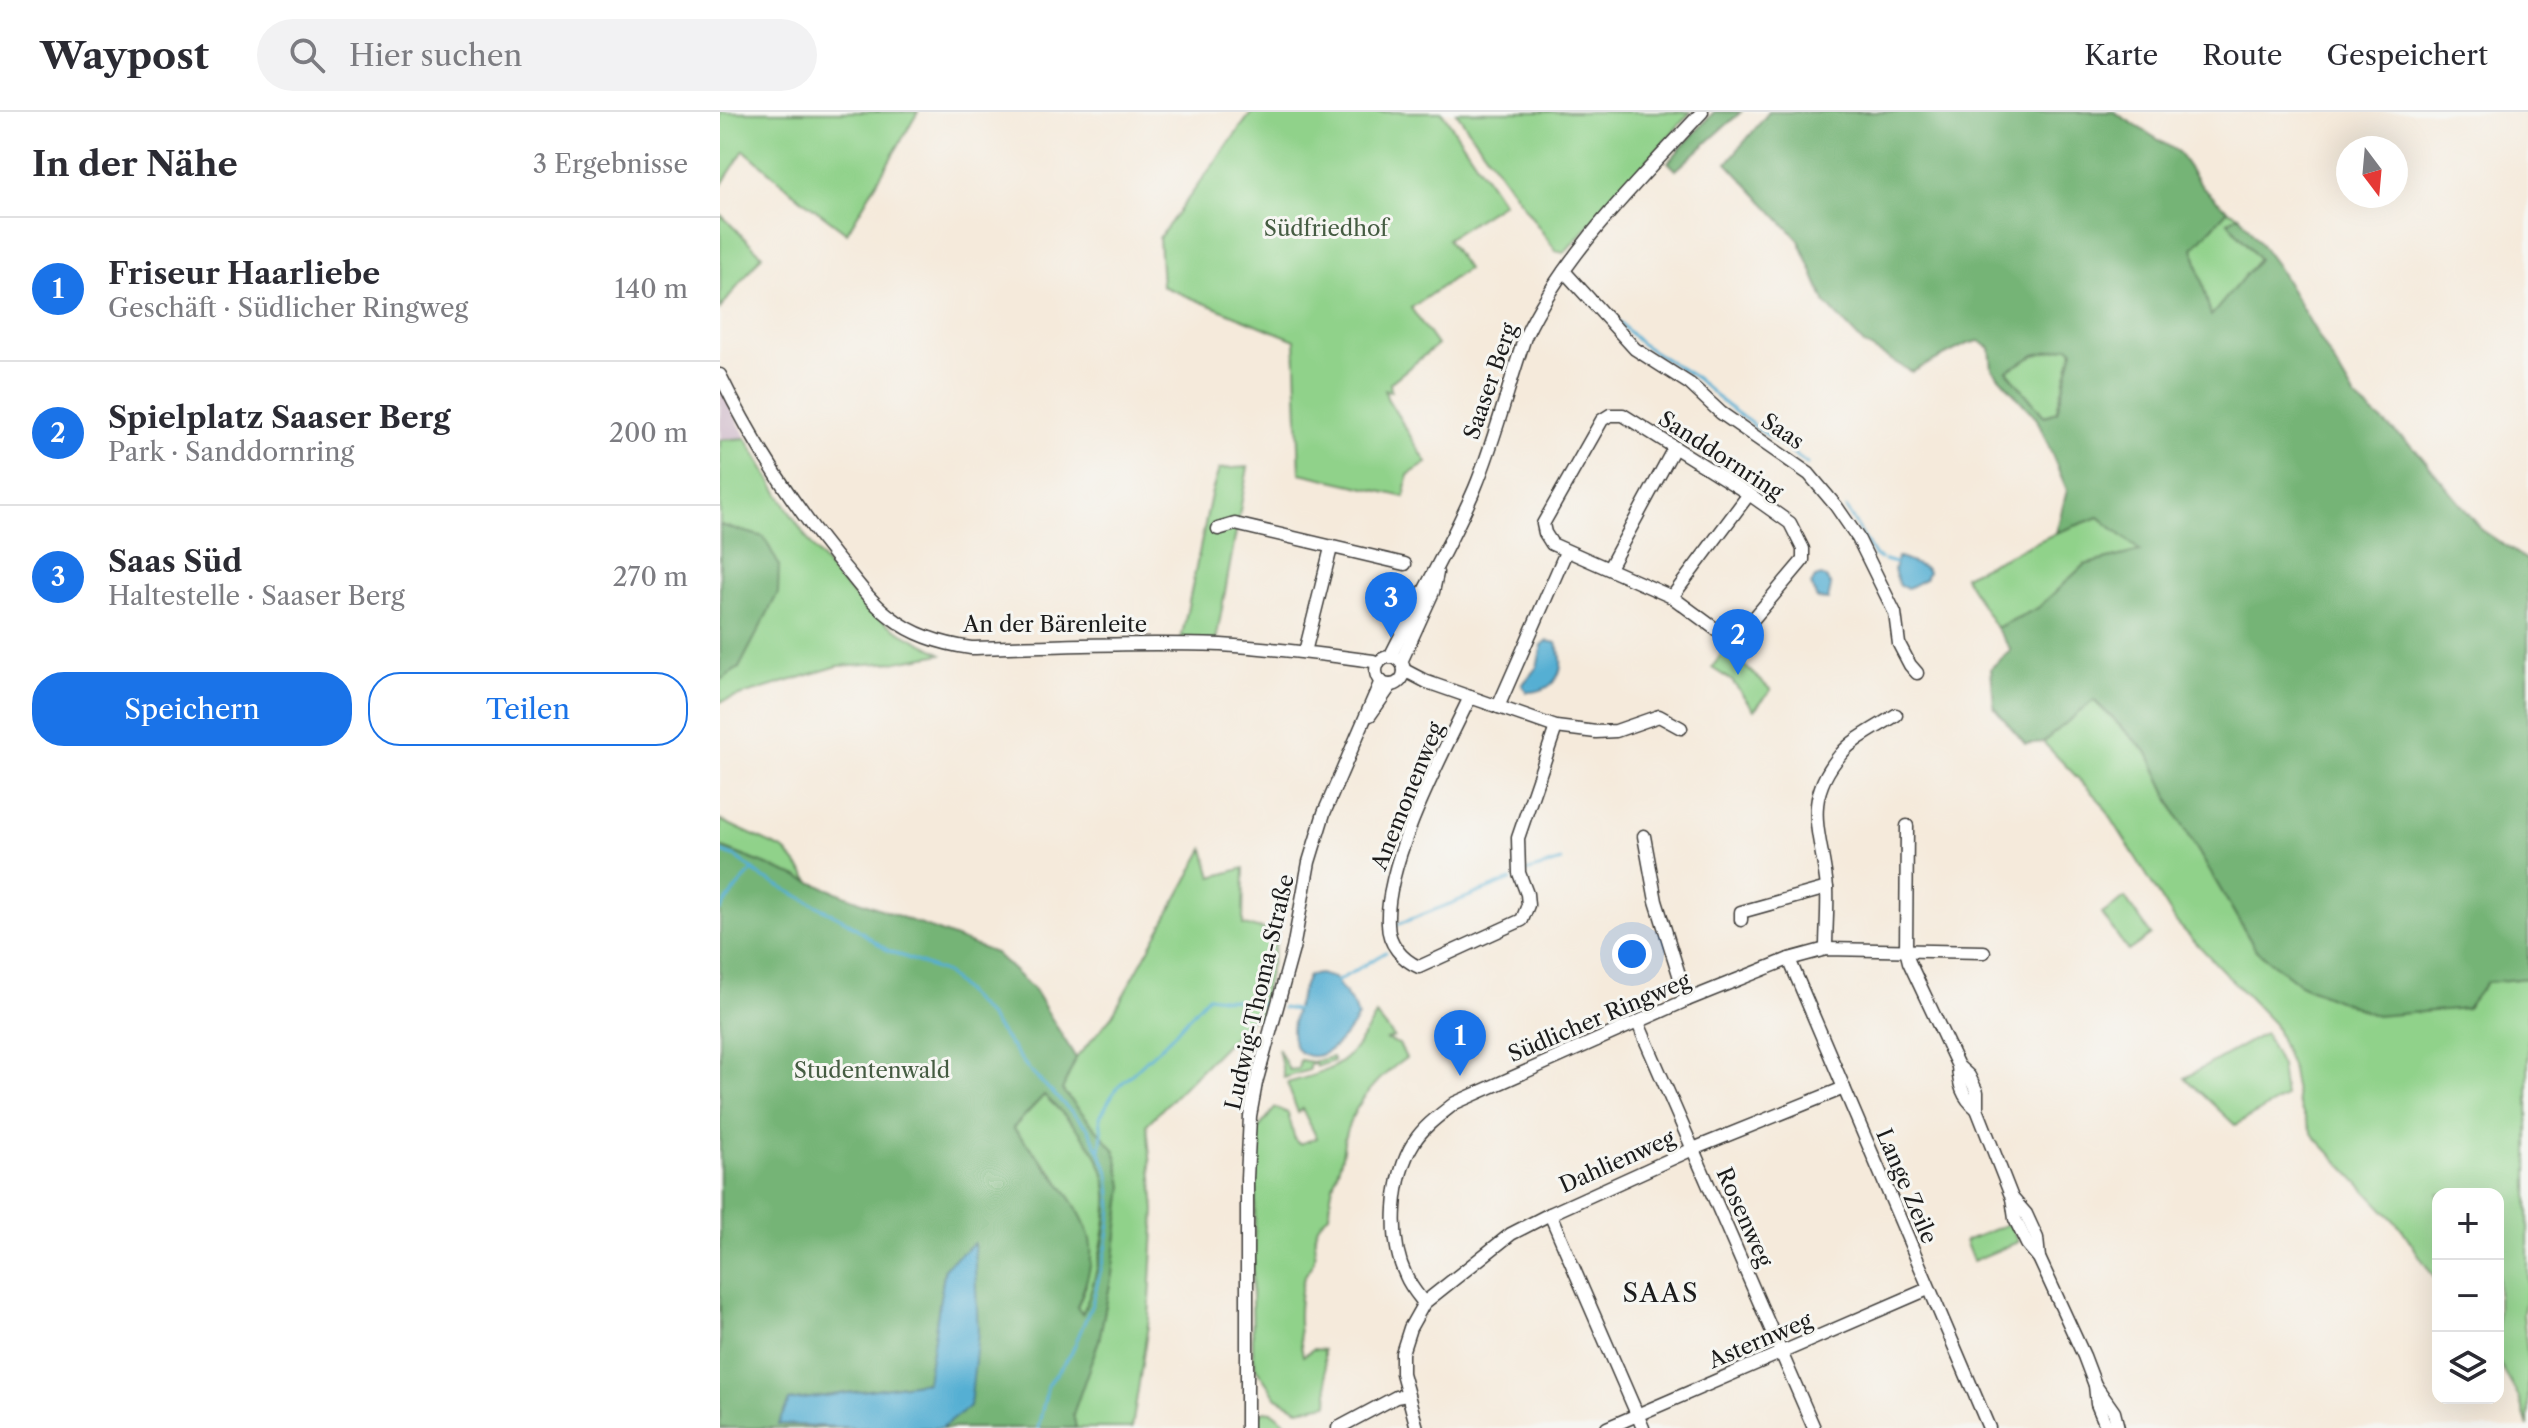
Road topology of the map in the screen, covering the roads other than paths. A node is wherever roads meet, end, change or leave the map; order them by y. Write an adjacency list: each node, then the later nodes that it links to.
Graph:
1 (1702, 112): 2 (street, Saaser Berg)
2 (1564, 271): 13 (street, Saaser Berg); 14 (street, Saas)
3 (720, 375): 12 (street, An der Bärenleite)
4 (1674, 448): 5 (street, Sanddornring); 8 (street, Sanddornring); 10 (street)
5 (1749, 494): 11 (street); 11 (street, Sanddornring)
6 (1218, 529): 7 (street)
7 (1331, 548): 9 (street); 12 (street)
8 (1566, 552): 10 (street, Sanddornring); 16 (street)
9 (1405, 564)
10 (1609, 568): 11 (street, Sanddornring)
11 (1672, 597)
12 (1305, 652): 13 (street, An der Bärenleite)
13 (1392, 671): 15 (street); 39 (street, Ludwig-Thoma-Straße)
14 (1917, 673)
15 (1470, 697): 16 (street); 18 (street, Anemonenweg)
16 (1498, 707): 18 (street)
17 (1896, 715): 22 (street)
18 (1556, 727): 19 (street)
19 (1681, 728)
20 (1907, 826): 25 (street)
21 (1644, 836): 28 (street)
22 (1827, 888): 23 (street); 24 (street)
23 (1741, 920)
24 (1826, 949): 25 (street, Südlicher Ringweg); 27 (street, Südlicher Ringweg)
25 (1906, 950): 26 (street, Südlicher Ringweg); 36 (street)
26 (1984, 952)
27 (1789, 959): 28 (street, Südlicher Ringweg); 30 (street, Lange Zeile)
28 (1687, 1000): 29 (street, Südlicher Ringweg)
29 (1638, 1023): 31 (street, Rosenweg); 34 (street, Südlicher Ringweg)
30 (1844, 1088): 31 (street, Dahlienweg); 33 (street, Lange Zeile)
31 (1693, 1149): 32 (street, Dahlienweg); 35 (street, Rosenweg)
32 (1550, 1214): 34 (street, Dahlienweg); 38 (street)
33 (1928, 1289): 35 (street, Asternweg); 45 (street, Lange Zeile)
34 (1424, 1303): 37 (street)
35 (1782, 1352): 38 (street, Asternweg); 44 (street, Rosenweg)
36 (2095, 1385): 46 (street); 47 (street)
37 (1407, 1395): 40 (street); 41 (street)
38 (1637, 1415): 42 (street, Asternweg); 43 (street)
39 (1247, 1428)
40 (1338, 1428)
41 (1417, 1428)
42 (1607, 1428)
43 (1643, 1428)
44 (1814, 1428)
45 (1989, 1428)
46 (2107, 1428)
47 (2118, 1428)

